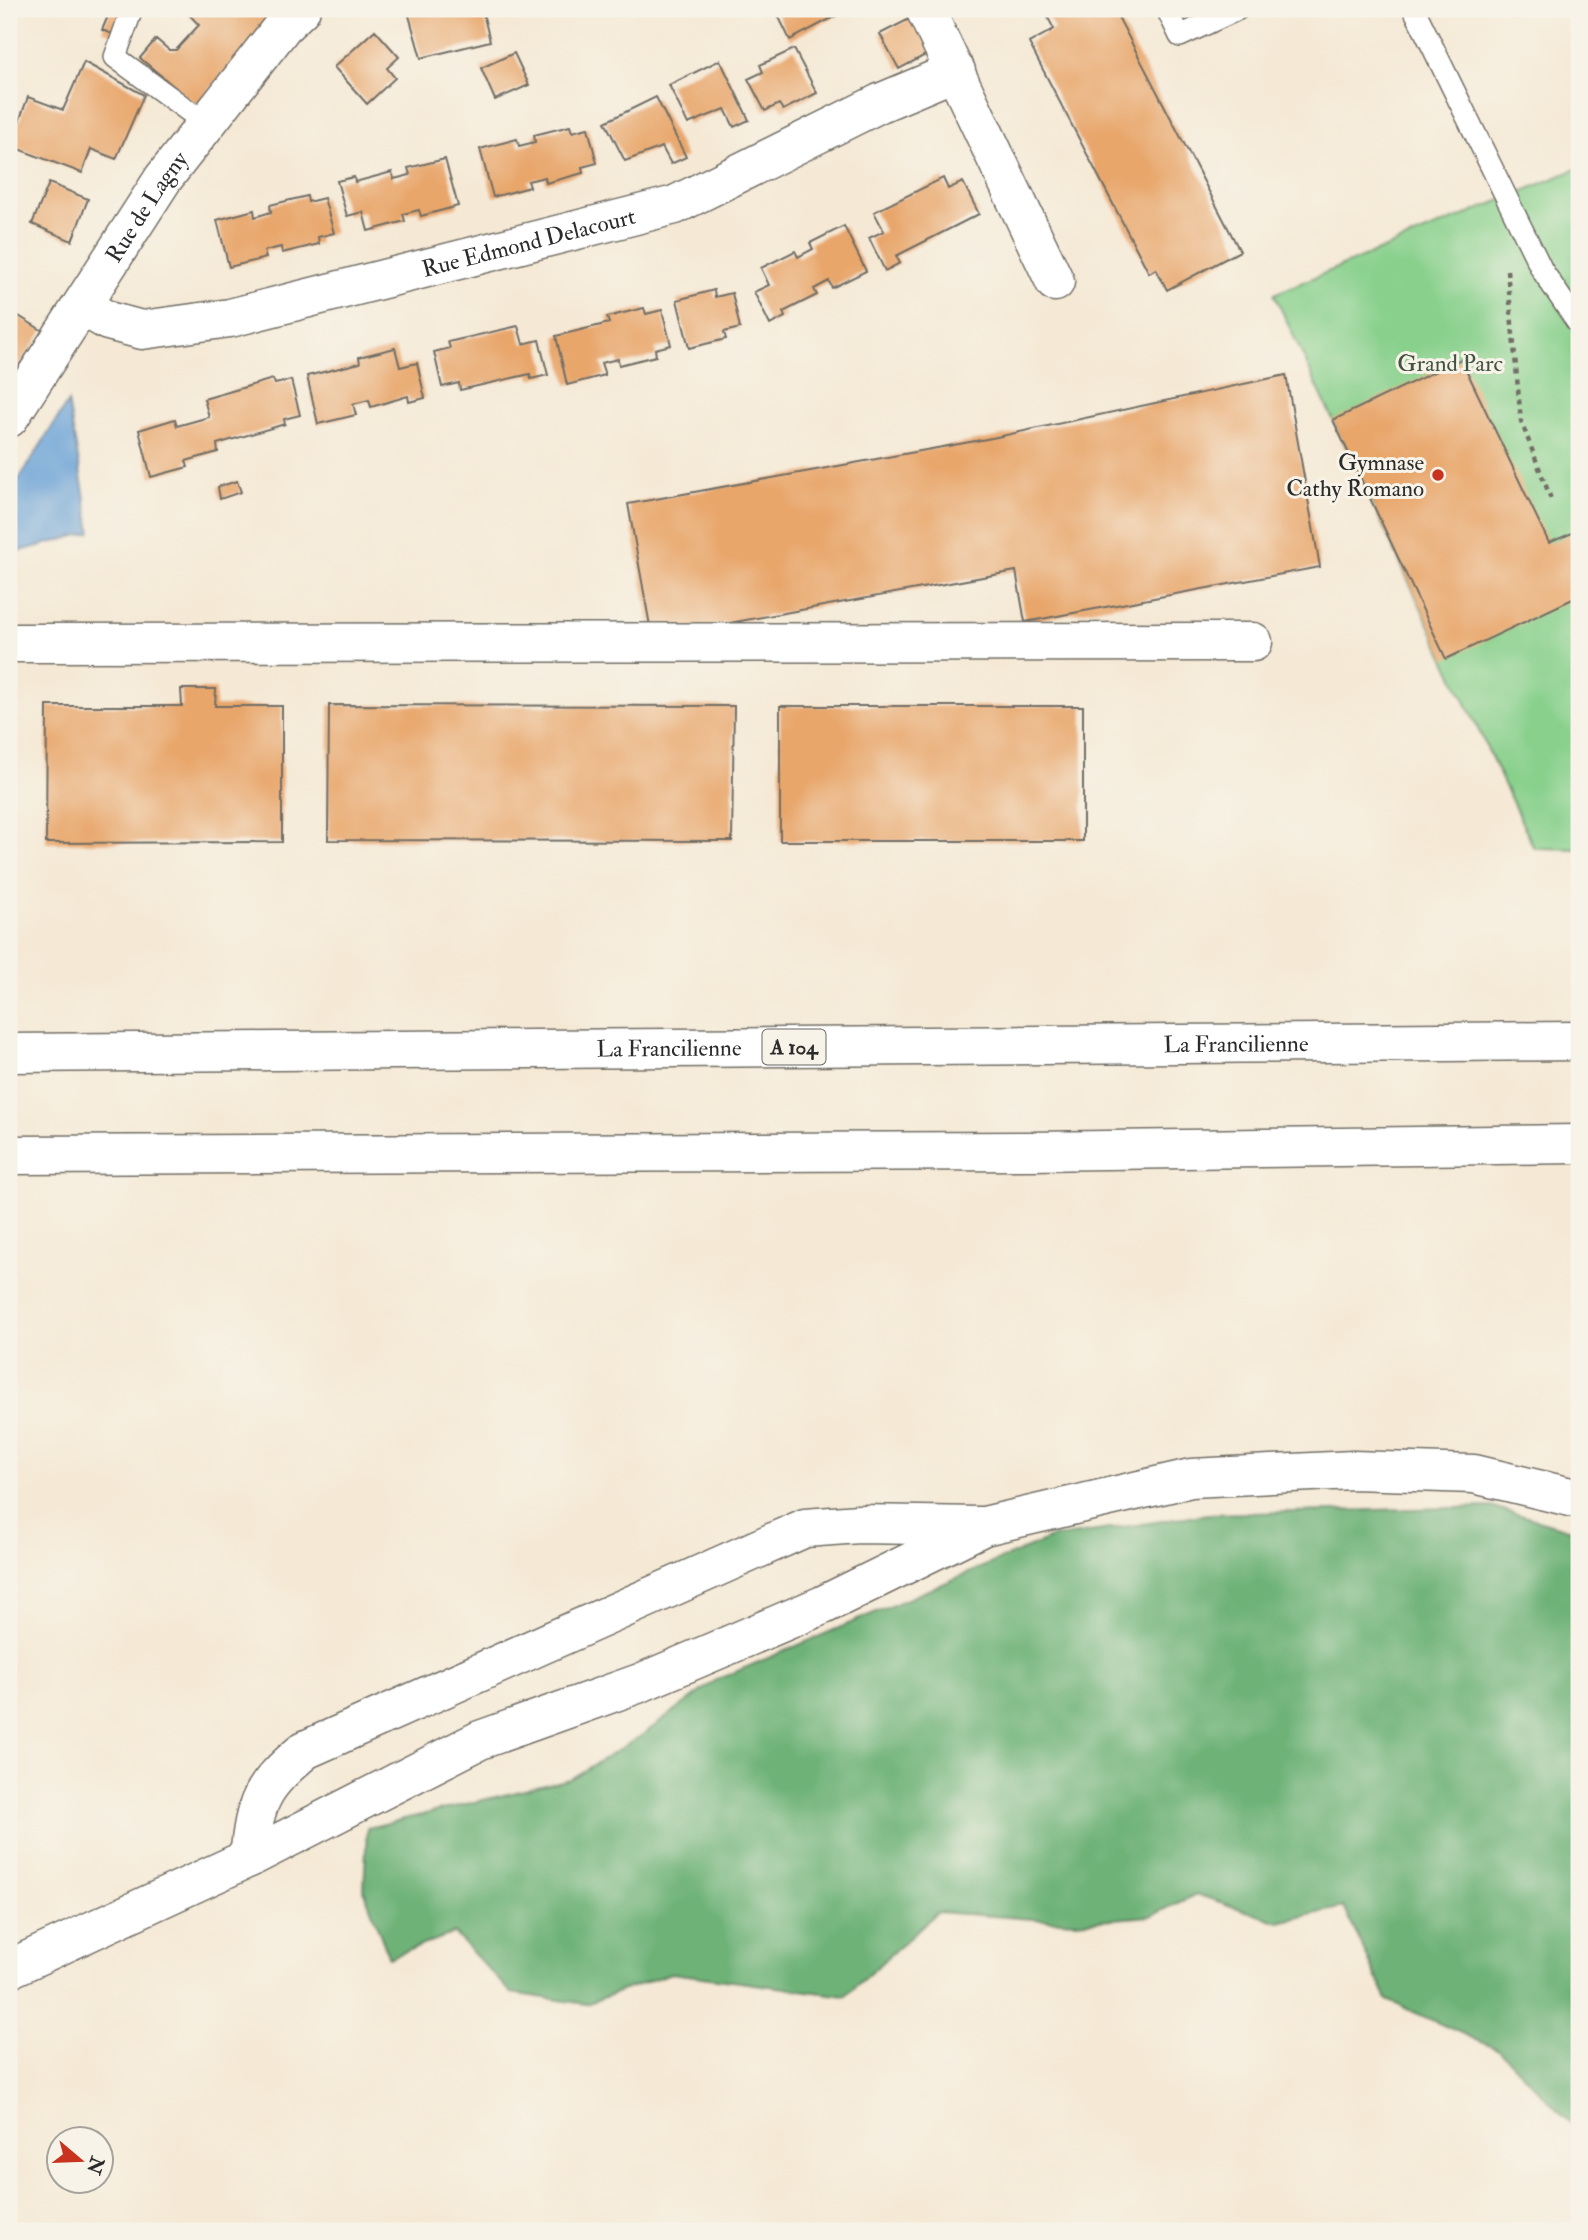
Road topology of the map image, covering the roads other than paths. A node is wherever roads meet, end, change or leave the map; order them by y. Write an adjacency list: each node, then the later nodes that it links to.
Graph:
1 (132, 9): 8 (lane)
2 (302, 9): 8 (main road, Rue de Lagny)
3 (925, 9): 7 (main road)
4 (1167, 9): 5 (lane)
5 (1238, 9)
6 (1414, 9): 11 (lane)
7 (956, 71): 9 (main road); 10 (main road, Rue Edmond Delacourt)
8 (205, 123): 10 (main road, Rue de Lagny)
9 (1055, 282)
10 (82, 306): 12 (main road, Rue de Lagny)
11 (1579, 325)
12 (9, 418)
13 (1253, 642): 14 (main road)
14 (9, 643)
15 (1579, 1041): 16 (main road, La Francilienne / A 104)
16 (9, 1053)
17 (1579, 1144): 18 (main road)
18 (9, 1155)
19 (1579, 1499): 20 (main road)
20 (984, 1526): 21 (main road); 21 (main road)
21 (249, 1858): 22 (main road)
22 (9, 1969)

